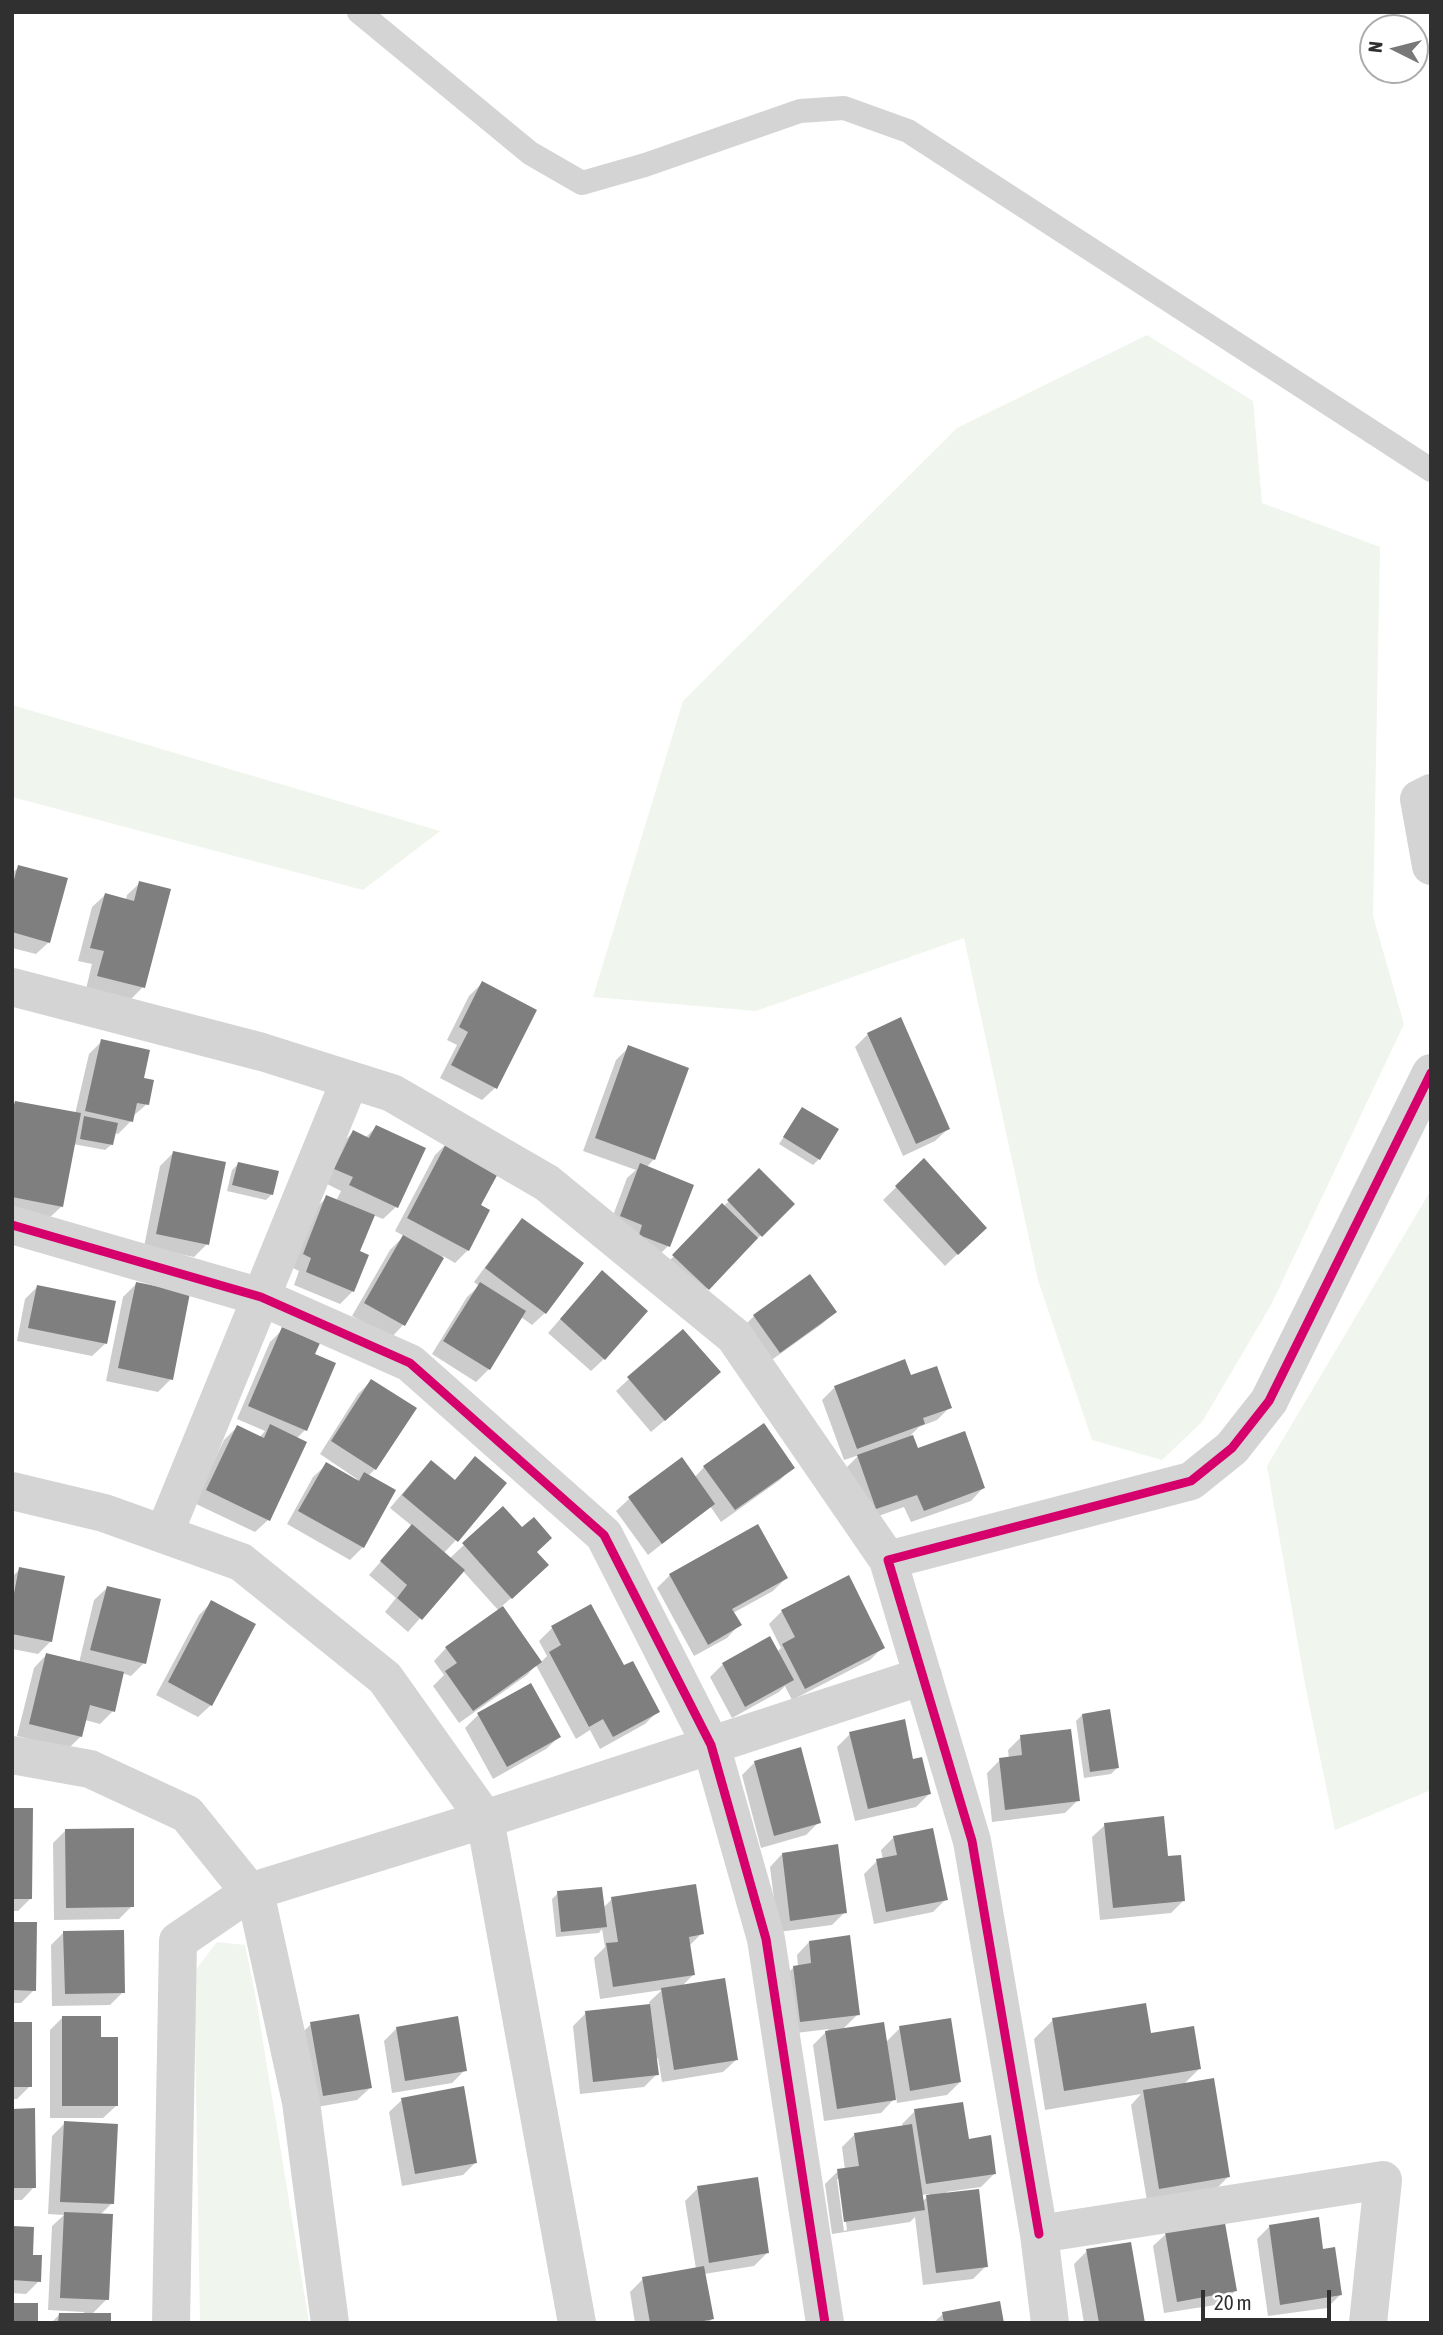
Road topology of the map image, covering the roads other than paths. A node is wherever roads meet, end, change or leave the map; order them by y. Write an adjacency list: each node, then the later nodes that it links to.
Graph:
1 (359, 12): 2 (lane)
2 (1431, 470)
3 (1431, 793): 4 (street)
4 (1431, 866)
5 (12, 987): 7 (street)
6 (1431, 1073): 12 (street)
7 (350, 1080): 9 (street); 12 (street)
8 (12, 1225): 9 (street)
9 (261, 1297): 11 (street); 14 (street)
10 (12, 1491): 11 (street)
11 (164, 1534): 16 (street)
12 (888, 1560): 13 (street)
13 (923, 1676): 14 (street); 18 (street)
14 (711, 1745): 16 (street); 22 (street)
15 (12, 1755): 17 (street)
16 (485, 1819): 17 (street); 21 (street)
17 (250, 1892): 19 (street); 20 (street)
18 (1039, 2234): 23 (street); 24 (street)
19 (171, 2323)
20 (330, 2323)
21 (577, 2323)
22 (825, 2323)
23 (1050, 2323)
24 (1368, 2323)

